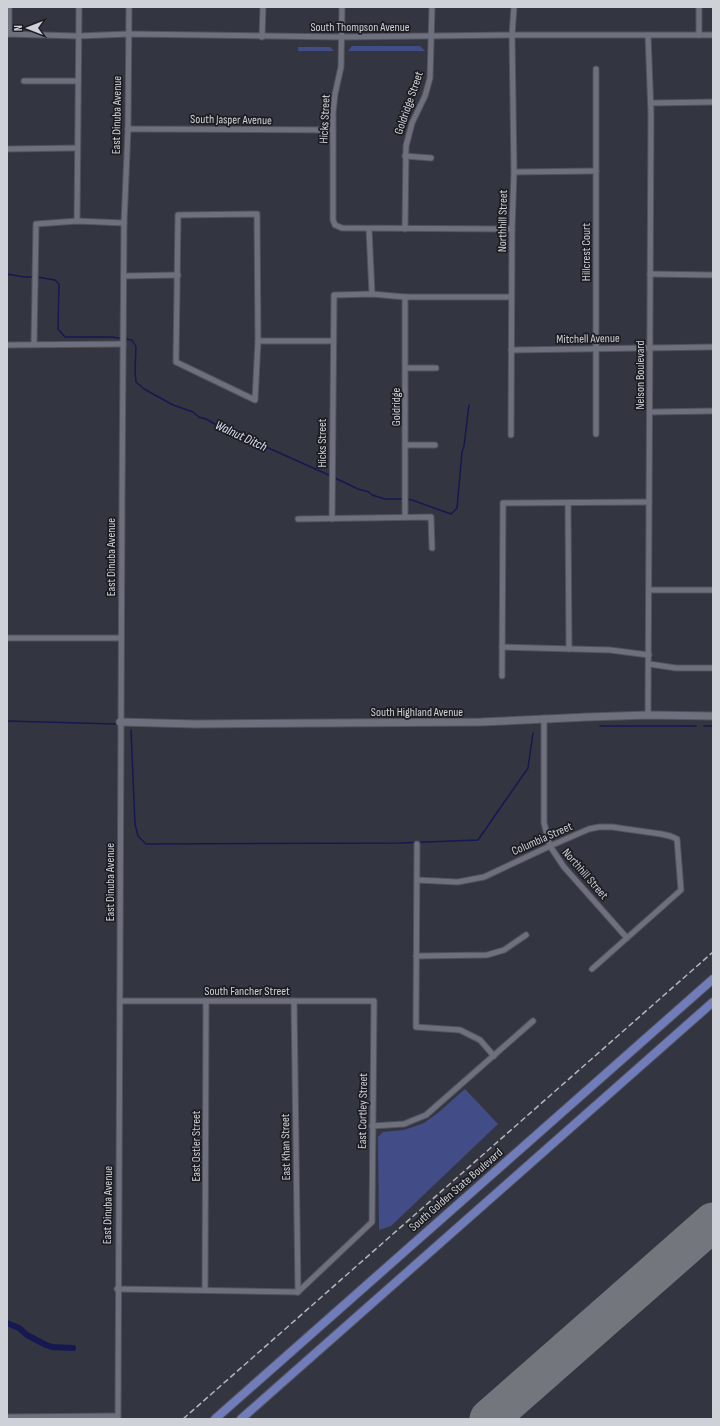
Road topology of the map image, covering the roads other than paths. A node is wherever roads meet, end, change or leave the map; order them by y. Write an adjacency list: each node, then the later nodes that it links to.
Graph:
1 (9, 7): 9 (street)
2 (79, 7): 15 (street)
3 (129, 7): 10 (street, East Dinuba Avenue)
4 (263, 7): 16 (street)
5 (342, 7): 17 (street, Hicks Street)
6 (432, 7): 18 (street, Goldridge Street)
7 (514, 7): 11 (street, Northhill Street)
8 (699, 7): 13 (street)
9 (8, 34): 15 (street, South Thompson Avenue)
10 (129, 34): 15 (street, South Thompson Avenue); 16 (street, South Thompson Avenue); 24 (street, East Dinuba Avenue)
11 (512, 35): 12 (street, South Thompson Avenue); 18 (street, South Thompson Avenue); 30 (street, Northhill Street)
12 (648, 35): 13 (street, South Thompson Avenue); 23 (street, Nelson Boulevard)
13 (699, 35): 14 (street, South Thompson Avenue)
14 (713, 35)
15 (78, 36): 21 (street)
16 (262, 37): 17 (street, South Thompson Avenue)
17 (341, 37): 18 (street, South Thompson Avenue); 25 (street, Hicks Street)
18 (432, 37): 28 (street, Goldridge Street)
19 (596, 69): 31 (street, Hillcrest Court)
20 (24, 81): 21 (street)
21 (78, 81): 26 (street)
22 (713, 102): 23 (street)
23 (651, 103): 37 (street, Nelson Boulevard)
24 (128, 128): 25 (street, South Jasper Avenue); 33 (street, East Dinuba Avenue)
25 (334, 130): 34 (street, Hicks Street)
26 (77, 148): 27 (street); 32 (street)
27 (7, 149)
28 (406, 156): 29 (street); 35 (street, Goldridge Street)
29 (431, 158)
30 (514, 172): 31 (street); 36 (street, Northhill Street)
31 (596, 172): 51 (street, Hillcrest Court)
32 (76, 221): 33 (street); 46 (street)
33 (124, 223): 40 (street, East Dinuba Avenue)
34 (369, 228): 35 (street); 41 (street)
35 (405, 229): 36 (street)
36 (512, 229): 43 (street, Northhill Street)
37 (650, 274): 39 (street); 49 (street, Nelson Boulevard)
38 (178, 275): 40 (street); 44 (street); 44 (street)
39 (713, 275)
40 (124, 276): 47 (street, East Dinuba Avenue)
41 (372, 294): 42 (street); 45 (street, Hicks Street)
42 (405, 297): 43 (street); 53 (street, Goldridge)
43 (511, 297): 52 (street, Northhill Street)
44 (258, 341): 45 (street)
45 (333, 341): 65 (street, Hicks Street)
46 (34, 344): 47 (street); 48 (street)
47 (123, 344): 70 (street, East Dinuba Avenue)
48 (7, 345)
49 (650, 347): 50 (street, Mitchell Avenue); 51 (street, Mitchell Avenue); 56 (street, Nelson Boulevard)
50 (713, 347)
51 (596, 349): 52 (street, Mitchell Avenue); 57 (street, Hillcrest Court)
52 (511, 350): 58 (street, Northhill Street)
53 (406, 368): 54 (street); 59 (street, Goldridge)
54 (436, 368)
55 (713, 410): 56 (street)
56 (650, 412): 61 (street, Nelson Boulevard)
57 (596, 434)
58 (511, 435)
59 (406, 445): 60 (street); 63 (street, Goldridge)
60 (435, 445)
61 (649, 502): 62 (street); 67 (street, Nelson Boulevard)
62 (568, 503): 71 (street); 72 (street)
63 (405, 517): 65 (street); 66 (street)
64 (298, 519): 65 (street)
65 (332, 519)
66 (432, 548)
67 (649, 590): 68 (street); 73 (street, Nelson Boulevard)
68 (713, 590)
69 (7, 638): 70 (street)
70 (121, 638): 80 (street, East Dinuba Avenue)
71 (502, 647): 72 (street); 76 (street)
72 (569, 649): 73 (street)
73 (649, 655): 74 (street, Nelson Boulevard)
74 (649, 664): 75 (street); 77 (street, Nelson Boulevard)
75 (713, 668)
76 (502, 676)
77 (648, 715): 78 (street, South Highland Avenue); 79 (street, South Highland Avenue)
78 (713, 716)
79 (544, 718): 80 (street, South Highland Avenue); 82 (street, Northhill Street)
80 (120, 722): 89 (street, East Dinuba Avenue)
81 (417, 844): 83 (street)
82 (550, 846): 83 (street, Columbia Street); 85 (street, Northhill Street); 85 (street, Columbia Street)
83 (416, 880): 86 (street)
84 (526, 935): 86 (street)
85 (627, 938): 87 (street)
86 (416, 956): 95 (street)
87 (592, 969)
88 (713, 979): 102 (main road, South Golden State Boulevard)
89 (120, 1001): 90 (street, South Fancher Street); 97 (street, East Dinuba Avenue)
90 (206, 1001): 91 (street, South Fancher Street); 98 (street, East Ostler Street)
91 (294, 1001): 92 (street, South Fancher Street); 99 (street, East Khan Street)
92 (374, 1001): 96 (street, East Cortley Street)
93 (713, 1002): 103 (main road)
94 (533, 1020): 95 (street)
95 (494, 1056): 96 (street)
96 (372, 1126): 99 (street, East Cortley Street)
97 (118, 1289): 98 (street); 101 (street, East Dinuba Avenue)
98 (205, 1290): 99 (street)
99 (298, 1292)
100 (7, 1417): 101 (street)
101 (117, 1418)
102 (215, 1419)
103 (241, 1419)

